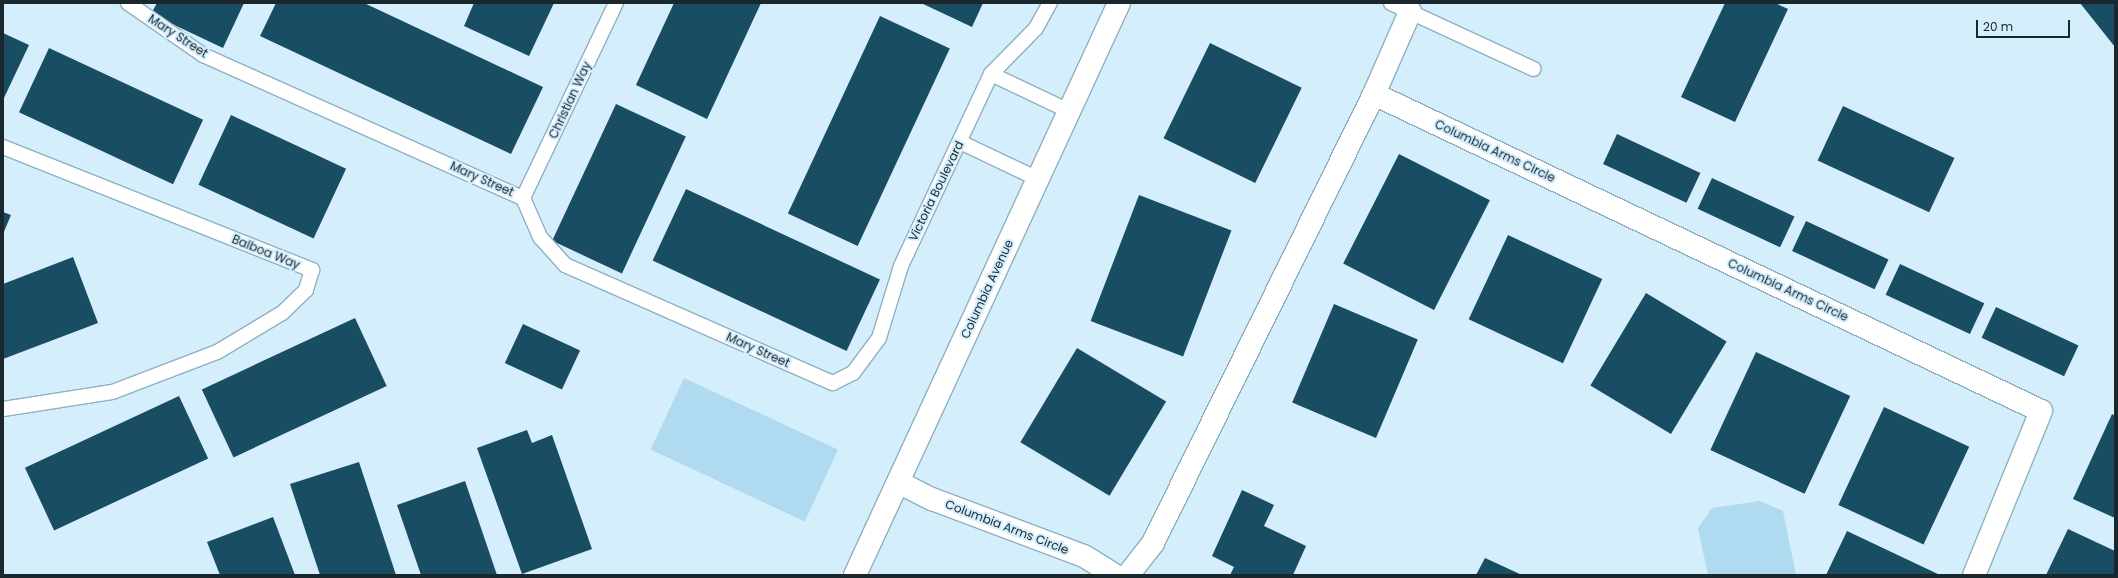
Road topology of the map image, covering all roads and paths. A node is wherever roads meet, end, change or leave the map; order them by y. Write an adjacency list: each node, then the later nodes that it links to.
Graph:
1 (128, 3): 13 (lane, Mary Street)
2 (616, 3): 13 (lane, Christian Way)
3 (1050, 3): 7 (lane, Victoria Boulevard)
4 (1119, 3): 9 (street, Columbia Avenue)
5 (1401, 8): 6 (lane); 8 (street)
6 (1534, 69)
7 (990, 74): 9 (lane); 10 (lane, Victoria Boulevard)
8 (1374, 94): 19 (street); 20 (street, Columbia Arms Circle)
9 (1069, 111): 12 (street, Columbia Avenue)
10 (960, 142): 12 (lane); 14 (lane, Victoria Boulevard)
11 (3, 148): 15 (lane, Balboa Way)
12 (1038, 180): 16 (street, Columbia Avenue)
13 (523, 198): 14 (lane, Mary Street)
14 (834, 383)
15 (3, 409)
16 (898, 482): 17 (street, Columbia Avenue); 18 (street, Columbia Arms Circle)
17 (855, 575)
18 (1114, 575)
19 (1128, 575)
20 (1974, 575)

